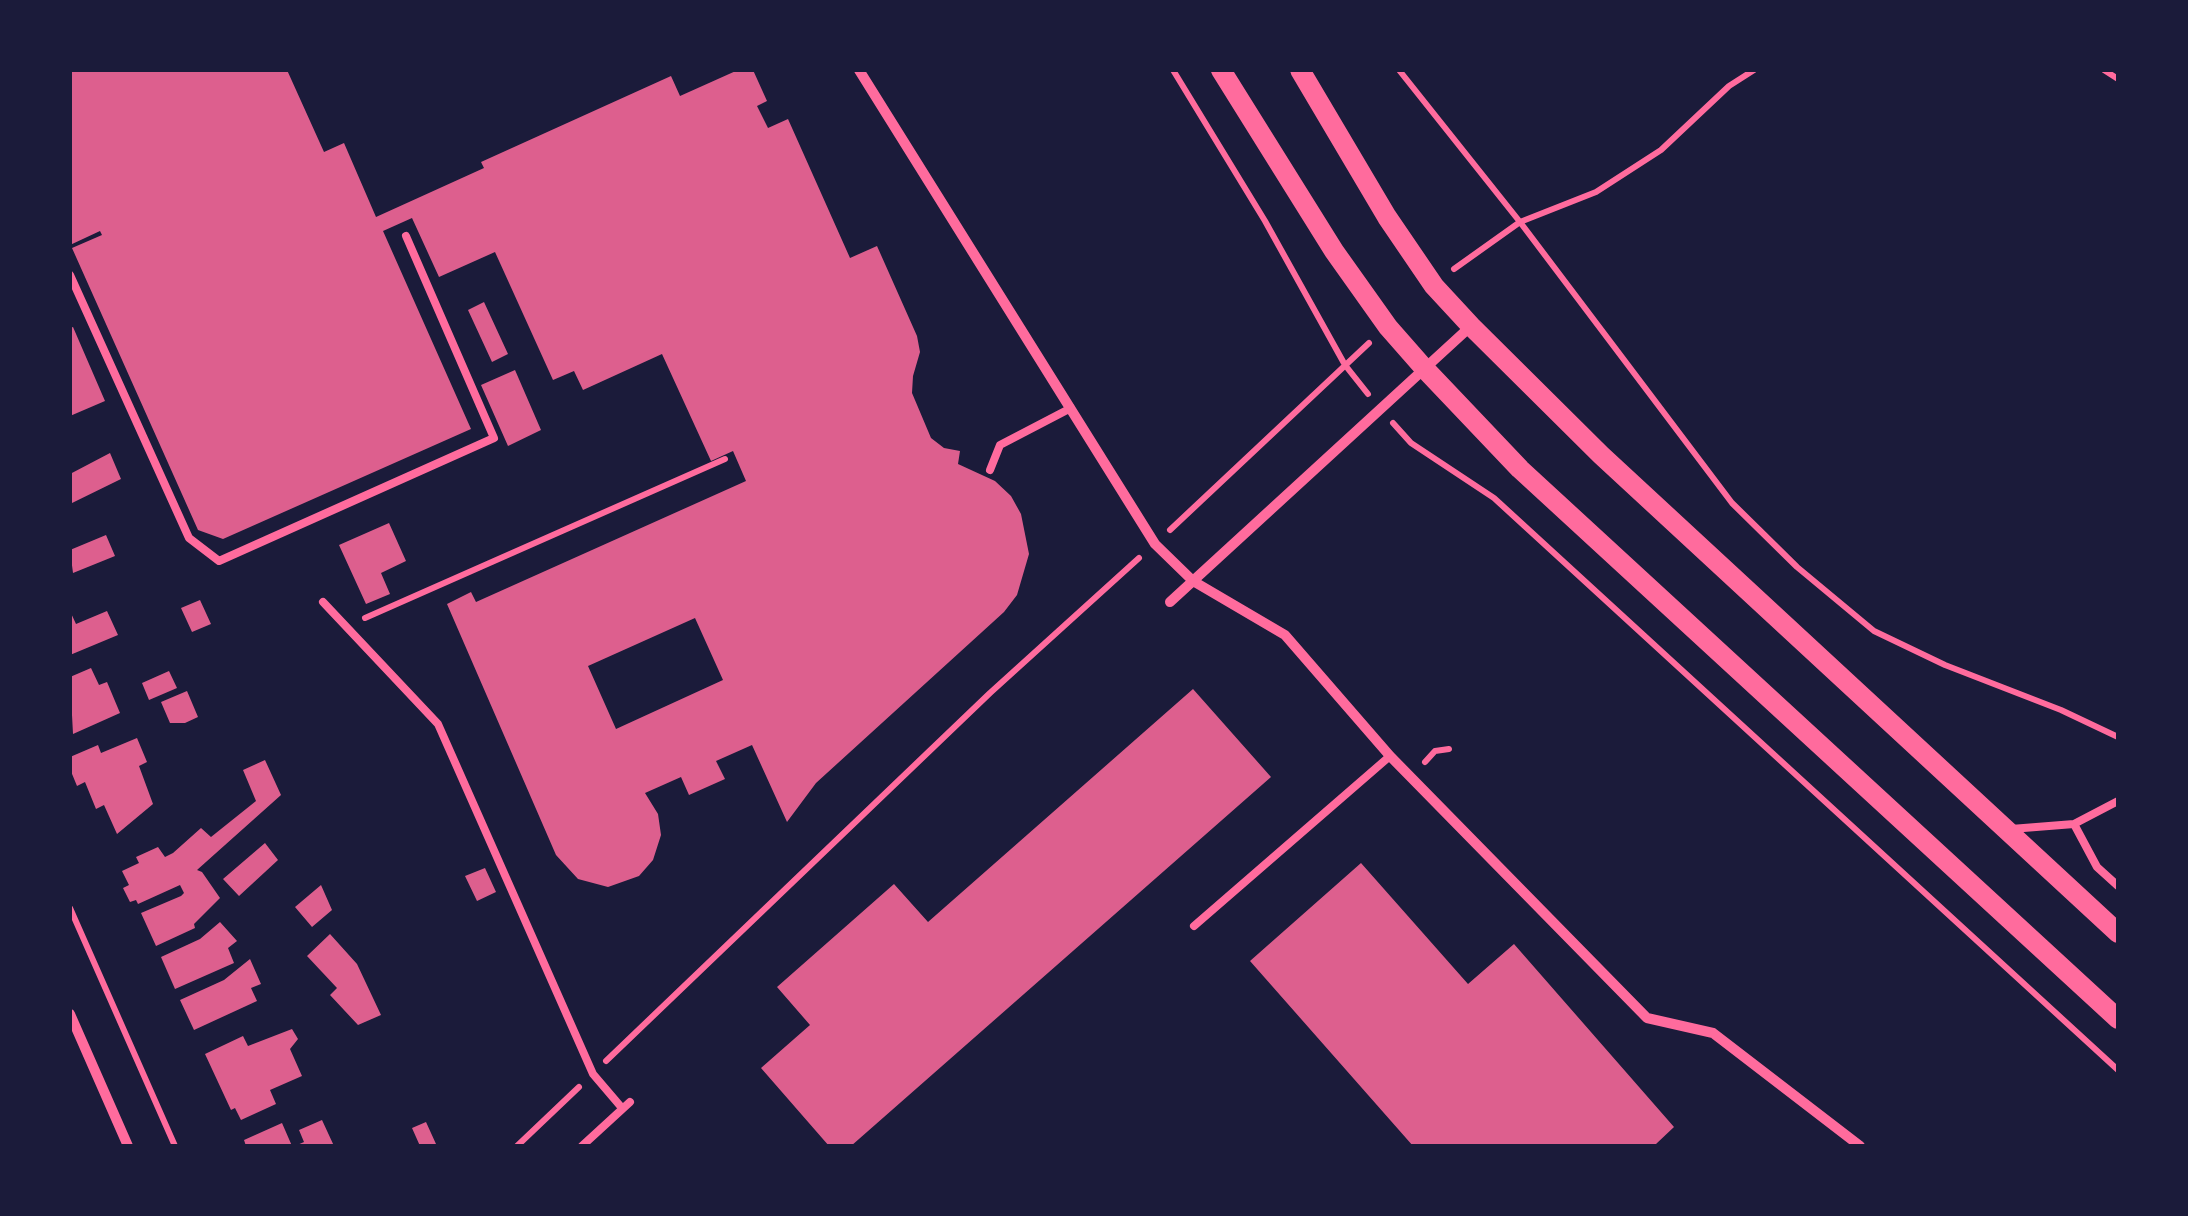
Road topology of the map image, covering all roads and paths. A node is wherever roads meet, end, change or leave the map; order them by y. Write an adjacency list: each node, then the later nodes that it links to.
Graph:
1 (858, 70): 15 (street)
2 (1221, 70): 13 (main road)
3 (1300, 70): 11 (main road)
4 (1399, 70): 8 (path)
5 (1754, 70): 8 (path)
6 (2104, 70): 7 (path)
7 (2118, 79)
8 (1520, 222): 11 (path); 23 (path)
9 (406, 236): 10 (lane)
10 (70, 274)
11 (1434, 286): 12 (main road)
12 (1470, 326): 14 (street); 27 (main road)
13 (1388, 327): 14 (main road); 18 (path)
14 (1424, 368): 19 (street); 33 (main road)
15 (1072, 408): 17 (lane); 18 (street)
16 (725, 459): 22 (path)
17 (990, 470)
18 (1155, 544): 19 (street); 34 (path)
19 (1192, 581): 21 (street); 24 (street)
20 (323, 602): 22 (lane)
21 (1170, 602)
22 (346, 627): 34 (lane)
23 (2118, 737)
24 (1390, 756): 30 (lane); 39 (street)
25 (2118, 801): 26 (lane)
26 (2074, 824): 27 (lane); 28 (lane)
27 (2004, 830): 31 (main road)
28 (2118, 886)
29 (70, 908): 36 (path)
30 (1194, 926)
31 (2118, 933)
32 (70, 1014): 35 (street)
33 (2118, 1019)
34 (593, 1074): 37 (path); 38 (lane)
35 (128, 1146)
36 (175, 1146)
37 (517, 1146)
38 (582, 1146)
39 (1860, 1146)

